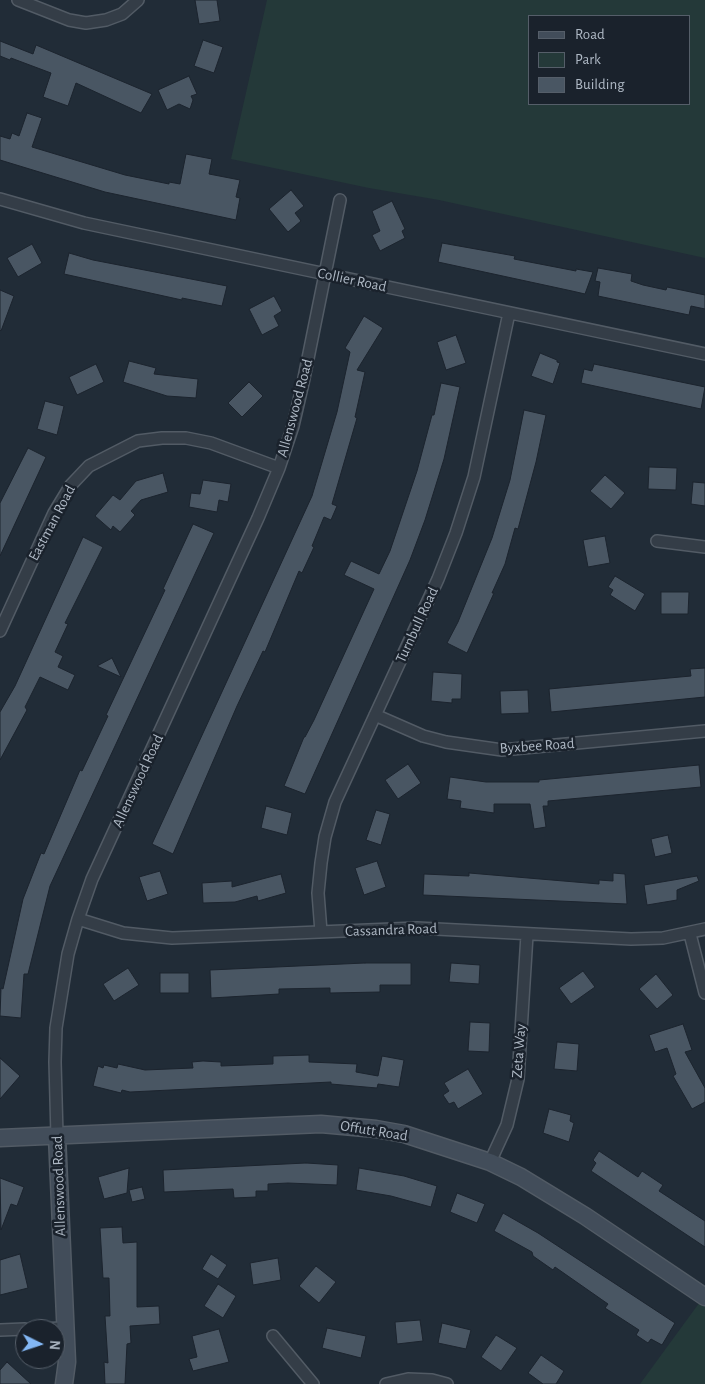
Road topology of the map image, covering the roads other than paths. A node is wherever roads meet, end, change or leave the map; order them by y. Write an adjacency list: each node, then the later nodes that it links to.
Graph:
1 (18, 0): 2 (street)
2 (138, 0)
3 (0, 199): 5 (street, Collier Road)
4 (340, 200): 5 (street, Allenswood Road)
5 (325, 275): 6 (street, Collier Road); 8 (street, Allenswood Road)
6 (509, 312): 7 (street, Collier Road); 12 (street, Turnbull Road)
7 (705, 354)
8 (279, 468): 11 (street, Eastman Road); 14 (street, Allenswood Road)
9 (657, 541): 10 (street)
10 (705, 547)
11 (0, 631)
12 (375, 716): 13 (street, Byxbee Road); 16 (street, Turnbull Road)
13 (705, 731)
14 (78, 919): 16 (street, Cassandra Road); 20 (street, Allenswood Road)
15 (705, 929): 17 (street, Cassandra Road)
16 (320, 932): 18 (street, Cassandra Road)
17 (690, 934): 18 (street, Cassandra Road); 19 (street)
18 (527, 935): 22 (street, Zeta Way)
19 (705, 993)
20 (57, 1136): 21 (street, Offutt Road); 22 (street, Offutt Road); 24 (street, Allenswood Road)
21 (0, 1138)
22 (490, 1162): 23 (street, Offutt Road)
23 (705, 1297)
24 (66, 1328): 28 (street, Allenswood Road)
25 (15, 1329): 26 (street)
26 (0, 1330)
27 (273, 1336): 29 (street)
28 (64, 1384)
29 (314, 1384)
30 (386, 1384): 31 (street)
31 (447, 1384)

